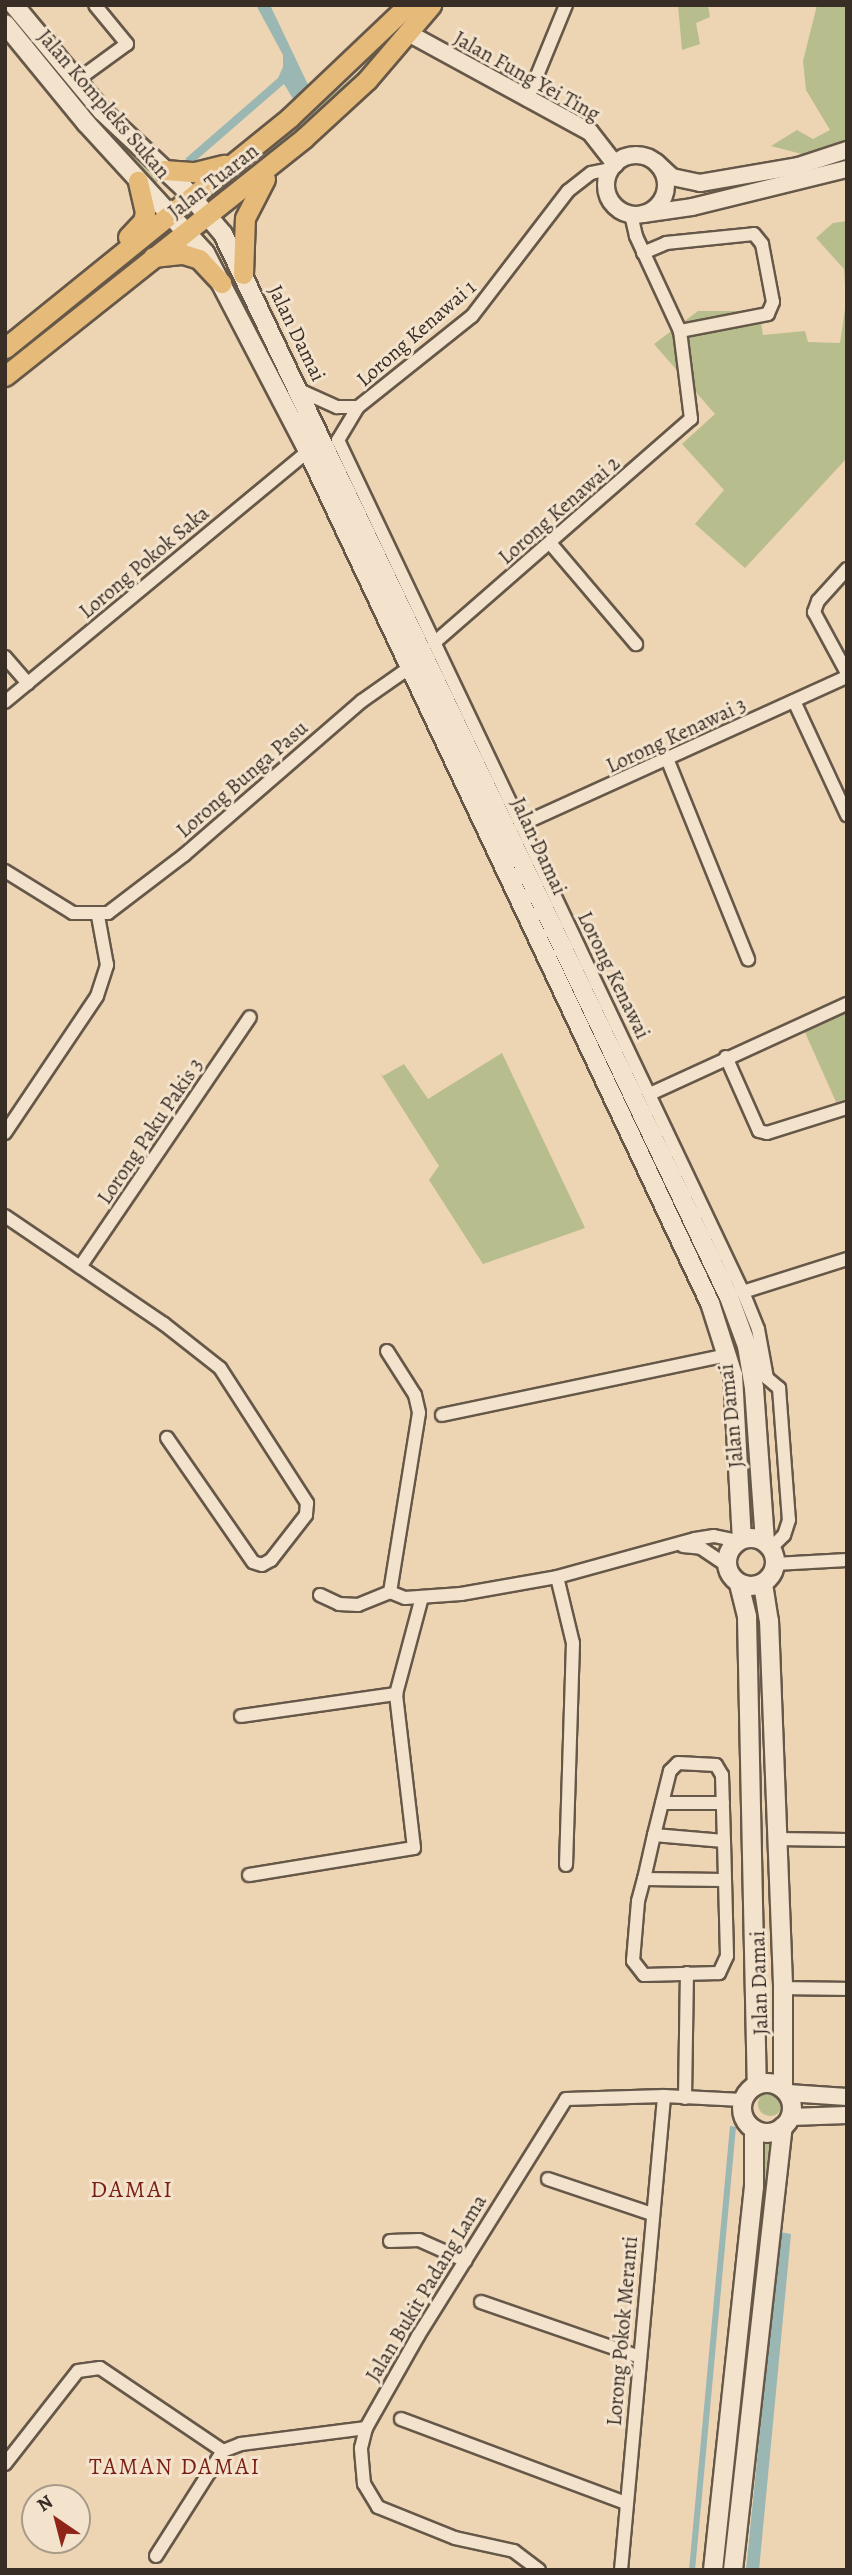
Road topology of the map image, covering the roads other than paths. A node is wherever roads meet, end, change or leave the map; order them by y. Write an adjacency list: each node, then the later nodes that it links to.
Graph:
1 (14, 5): 9 (main road, Jalan Kompleks Sukan)
2 (95, 5): 9 (street)
3 (408, 5): 13 (main road, Jalan Tuaran)
4 (417, 5): 8 (main road)
5 (431, 5): 8 (main road, Jalan Tuaran)
6 (566, 5): 10 (street)
7 (5, 24): 18 (main road, Jalan Kompleks Sukan)
8 (410, 34): 10 (street, Jalan Fung Yei Ting); 11 (main road, Jalan Tuaran)
9 (76, 81): 17 (main road, Jalan Kompleks Sukan)
10 (527, 100): 15 (street, Jalan Fung Yei Ting)
11 (304, 138): 22 (main road, Jalan Tuaran); 26 (main road)
12 (847, 150): 14 (street)
13 (241, 155): 17 (main road); 19 (main road, Jalan Tuaran)
14 (656, 162): 15 (street); 21 (street)
15 (612, 167): 21 (street); 33 (street, Lorong Kenawai 1)
16 (847, 169): 21 (street)
17 (164, 170): 19 (main road, Jalan Kompleks Sukan)
18 (138, 181): 20 (main road, Jalan Kompleks Sukan); 28 (main road)
19 (192, 196): 20 (main road, Jalan Tuaran); 22 (main road, Jalan Damai)
20 (171, 212): 23 (main road, Jalan Damai); 28 (main road, Jalan Tuaran)
21 (637, 214): 24 (street)
22 (209, 216): 23 (main road, Jalan Tuaran); 26 (main road, Jalan Damai)
23 (187, 230): 25 (main road, Jalan Tuaran); 27 (main road, Jalan Damai)
24 (643, 253): 29 (street); 29 (street)
25 (152, 257): 27 (main road); 31 (main road, Jalan Tuaran)
26 (243, 274): 32 (main road, Jalan Damai)
27 (221, 283): 34 (main road, Jalan Damai)
28 (76, 290): 30 (main road, Jalan Tuaran)
29 (680, 331): 35 (street, Lorong Kenawai 2)
30 (5, 348)
31 (5, 376)
32 (299, 390): 33 (street); 63 (main road, Jalan Damai)
33 (358, 407): 37 (street, Lorong Kenawai)
34 (308, 452): 40 (main road, Jalan Damai); 42 (street, Lorong Pokok Saka)
35 (550, 543): 37 (street, Lorong Kenawai 2); 38 (street)
36 (847, 569): 41 (street, Lorong Kenawai 3)
37 (434, 643): 47 (street, Lorong Kenawai)
38 (636, 644)
39 (5, 657): 42 (street)
40 (409, 668): 49 (street, Lorong Bunga Pasu); 62 (main road, Jalan Damai)
41 (847, 675): 43 (street, Lorong Kenawai 3)
42 (28, 683): 44 (street, Lorong Pokok Saka)
43 (794, 701): 45 (street, Lorong Kenawai 3); 46 (street)
44 (5, 702)
45 (668, 761): 47 (street, Lorong Kenawai 3); 50 (street)
46 (847, 815)
47 (520, 825): 54 (street, Lorong Kenawai)
48 (5, 871): 49 (street)
49 (99, 916): 56 (street)
50 (748, 959)
51 (847, 1004): 53 (street)
52 (250, 1017): 59 (street, Lorong Paku Pakis 3)
53 (726, 1057): 54 (street); 55 (street)
54 (650, 1094): 60 (street, Lorong Kenawai)
55 (847, 1108)
56 (5, 1133)
57 (5, 1216): 59 (street)
58 (847, 1259): 60 (street)
59 (80, 1267): 65 (street)
60 (743, 1292): 63 (street, Lorong Kenawai)
61 (387, 1351): 74 (street)
62 (727, 1354): 64 (street); 66 (main road, Jalan Damai)
63 (761, 1383): 68 (main road, Jalan Damai); 68 (street, Lorong Kenawai)
64 (442, 1415)
65 (167, 1438)
66 (740, 1540): 67 (street); 68 (main road); 70 (main road)
67 (681, 1546): 70 (street); 71 (street)
68 (771, 1551): 69 (street); 73 (main road)
69 (847, 1560)
70 (726, 1565): 72 (main road)
71 (557, 1577): 76 (street); 85 (street)
72 (739, 1584): 73 (main road); 92 (main road, Jalan Damai)
73 (763, 1584): 82 (main road, Jalan Damai)
74 (390, 1592): 75 (street); 76 (street)
75 (320, 1595)
76 (422, 1597): 77 (street)
77 (396, 1694): 78 (street); 86 (street)
78 (242, 1716)
79 (662, 1803): 80 (street); 80 (street); 81 (street)
80 (723, 1803): 84 (street)
81 (654, 1835): 84 (street); 87 (street)
82 (776, 1839): 83 (street); 90 (main road, Jalan Damai)
83 (847, 1840)
84 (724, 1841): 88 (street)
85 (566, 1865)
86 (249, 1875)
87 (645, 1879): 88 (street); 89 (street)
88 (724, 1880): 89 (street)
89 (687, 1973): 96 (street)
90 (783, 1988): 91 (street); 93 (main road, Jalan Damai)
91 (847, 1989)
92 (757, 2084): 93 (main road); 97 (main road)
93 (785, 2090): 95 (street); 99 (main road)
94 (664, 2096): 96 (street, Jalan Bukit Padang Lama); 102 (street, Lorong Pokok Meranti); 104 (street, Jalan Bukit Padang Lama)
95 (847, 2097)
96 (685, 2098): 97 (street, Jalan Bukit Padang Lama)
97 (742, 2100): 100 (main road)
98 (847, 2115): 99 (street)
99 (787, 2122): 100 (main road); 116 (main road)
100 (754, 2130): 115 (main road)
101 (548, 2179): 102 (street)
102 (652, 2214): 106 (street, Lorong Pokok Meranti)
103 (390, 2241): 104 (street)
104 (466, 2261): 108 (street, Jalan Bukit Padang Lama)
105 (481, 2302): 106 (street)
106 (640, 2357): 111 (street, Lorong Pokok Meranti)
107 (401, 2419): 111 (street)
108 (366, 2428): 109 (street); 113 (street, Jalan Bukit Padang Lama)
109 (223, 2451): 110 (street); 112 (street)
110 (5, 2464)
111 (626, 2502): 114 (street, Lorong Pokok Meranti)
112 (156, 2556)
113 (539, 2570)
114 (621, 2570)
115 (713, 2570)
116 (733, 2570)

